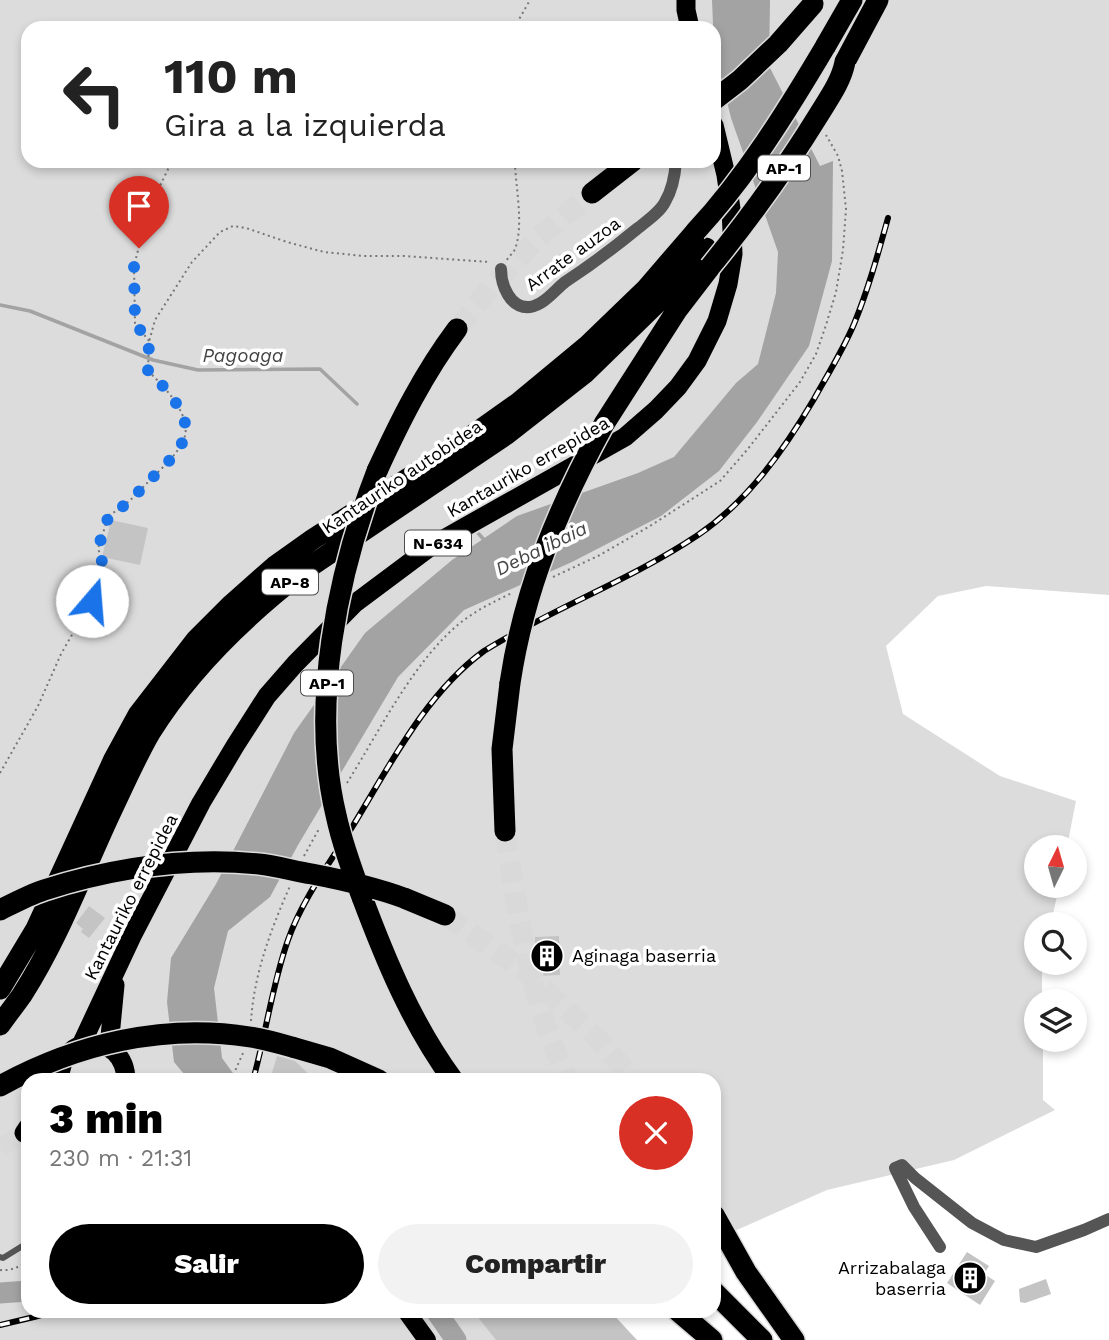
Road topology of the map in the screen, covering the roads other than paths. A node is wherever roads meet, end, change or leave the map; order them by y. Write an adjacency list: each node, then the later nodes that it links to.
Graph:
1 (852, 0): 9 (highway, AP-8, bridge)
2 (878, 0): 9 (highway, Kantauriko autobidea / AP-8)
3 (814, 2): 4 (highway, bridge)
4 (721, 95)
5 (721, 154): 15 (highway, Kantauriko errepidea / N-634)
6 (624, 168): 8 (highway)
7 (675, 168): 10 (street, Arrate auzoa)
8 (592, 193)
9 (704, 249): 12 (highway, bridge); 16 (highway, Kantauriko autobidea / AP-8); 17 (highway, Kantauriko autobidea / AP-8)
10 (503, 267)
11 (457, 329): 24 (highway, AP-1, bridge)
12 (505, 831)
13 (0, 910): 14 (highway, bridge)
14 (445, 915)
15 (116, 974): 18 (highway, Kantauriko errepidea / N-634); 19 (highway, N-634)
16 (0, 989)
17 (0, 1025)
18 (81, 1045): 19 (highway); 21 (highway, N-634)
19 (109, 1047): 22 (highway)
20 (23, 1073): 23 (highway, bridge)
21 (60, 1073)
22 (126, 1073)
23 (363, 1073)
24 (449, 1073)
25 (21, 1074): 26 (highway, bridge)
26 (0, 1086)
27 (1109, 1219): 30 (street)
28 (721, 1228): 38 (highway)
29 (21, 1247): 31 (lane)
30 (940, 1247)
31 (0, 1257)
32 (721, 1299): 37 (highway)
33 (411, 1318): 35 (main road)
34 (686, 1318): 36 (highway)
35 (427, 1340)
36 (712, 1340)
37 (762, 1340)
38 (794, 1340)

